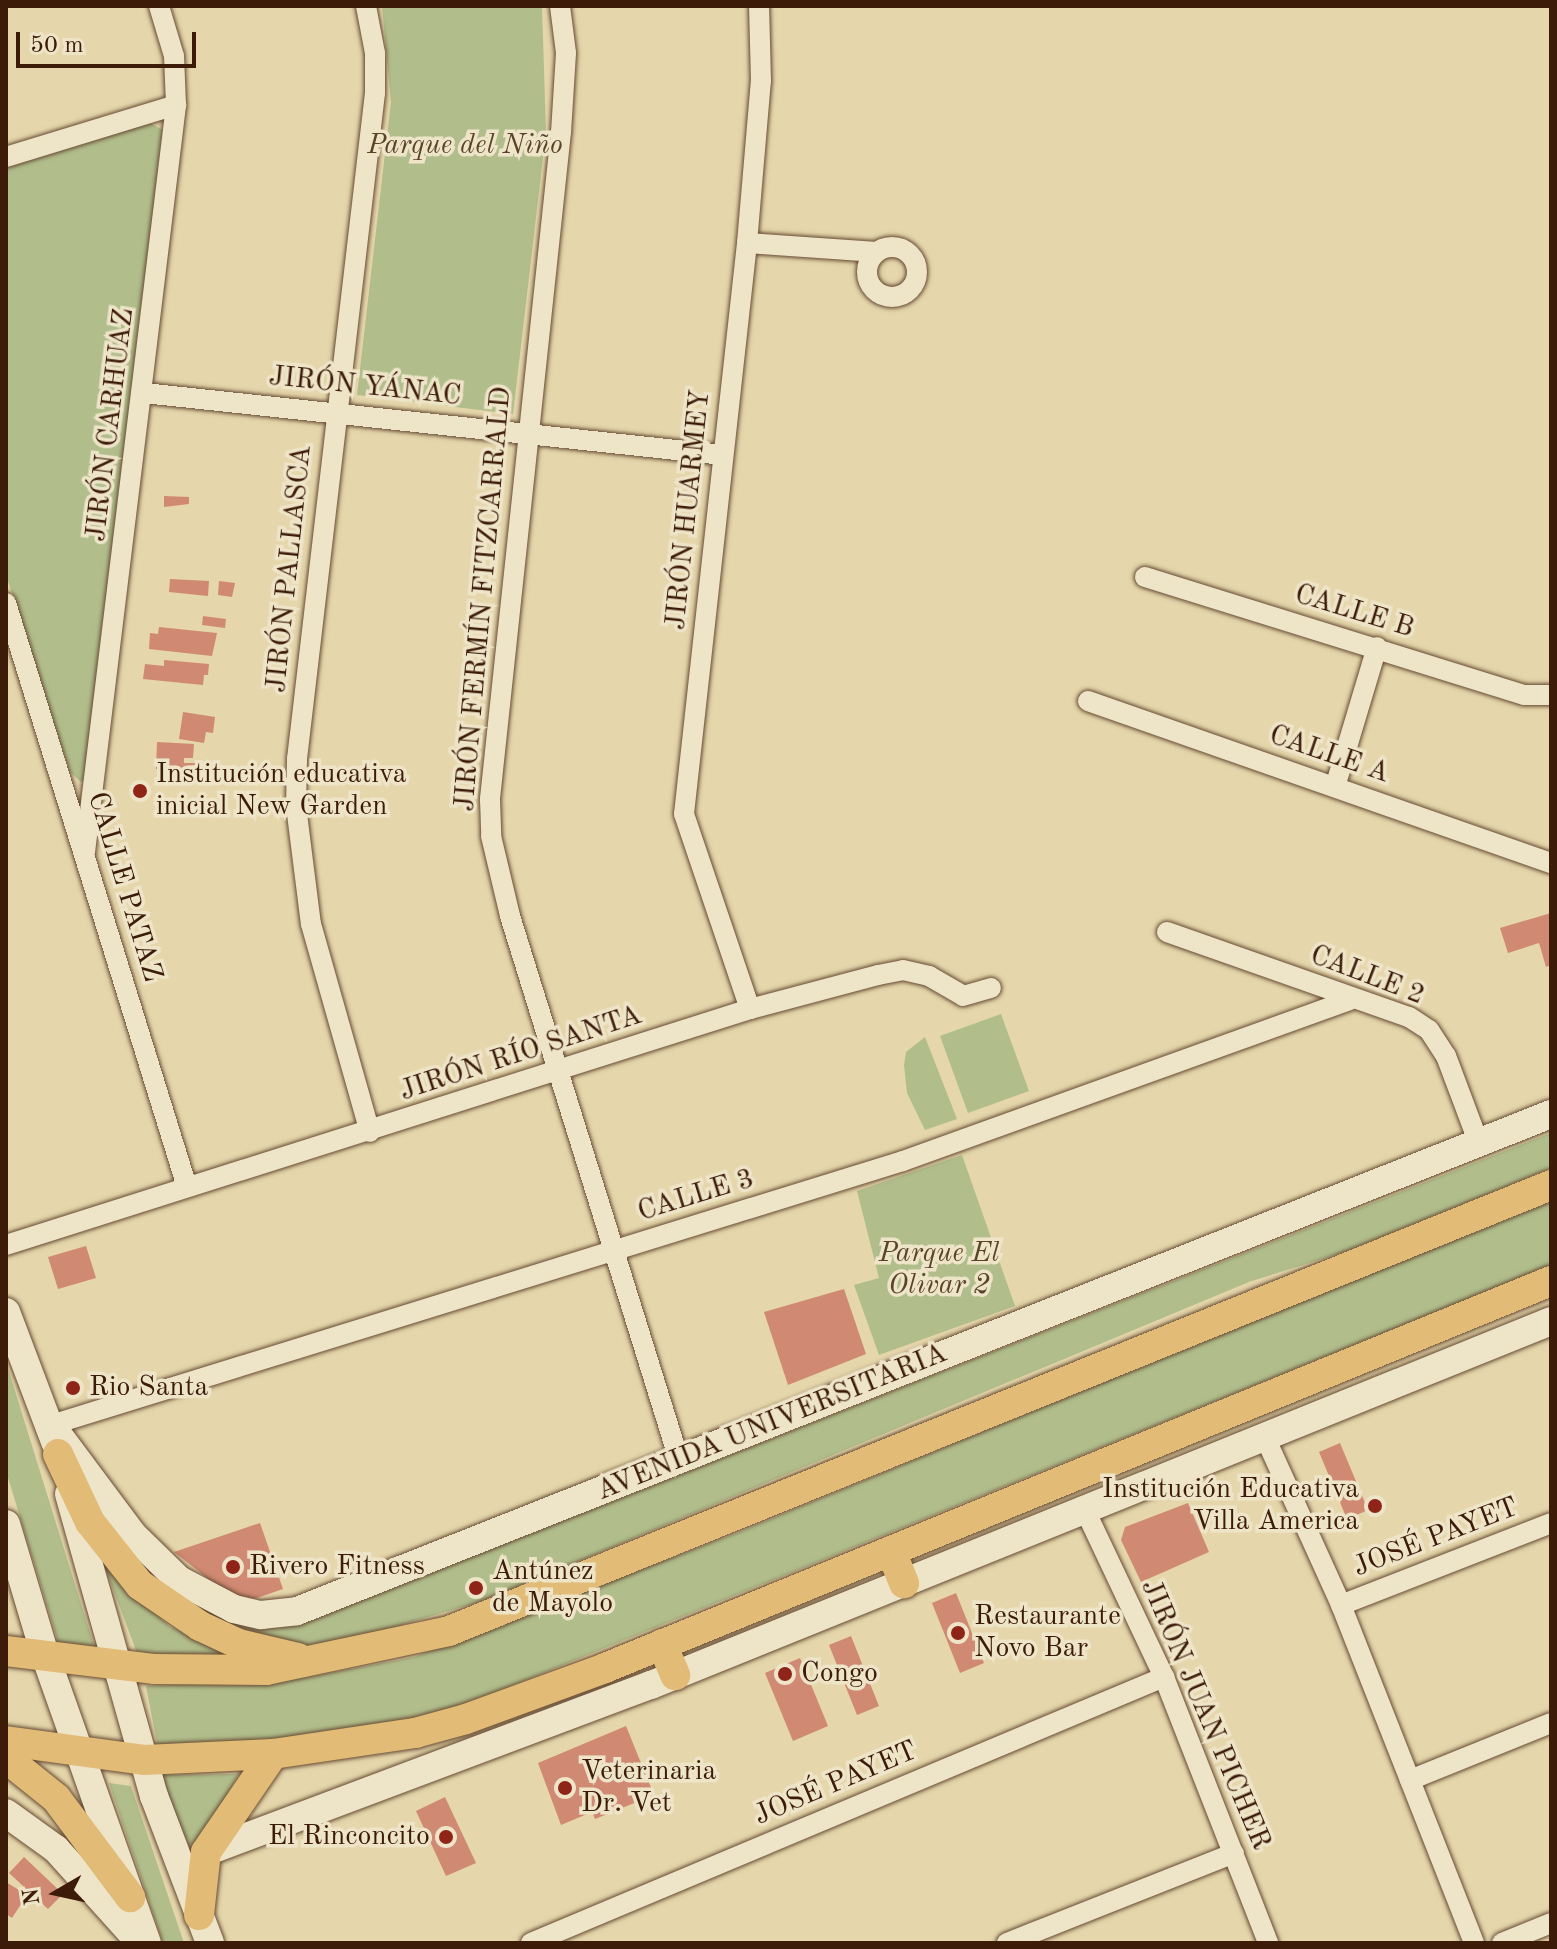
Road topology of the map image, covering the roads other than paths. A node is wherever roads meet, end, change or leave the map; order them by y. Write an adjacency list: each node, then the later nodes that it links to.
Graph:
1 (159, 6): 5 (street, JIRÓN CARHUAZ)
2 (366, 6): 10 (street, JIRÓN PALLASCA)
3 (560, 6): 11 (street, JIRÓN FERMÍN FITZCARRALD)
4 (759, 6): 7 (street, JIRÓN HUARMEY)
5 (176, 105): 6 (street); 9 (street, JIRÓN CARHUAZ)
6 (6, 157)
7 (747, 243): 8 (street); 12 (street, JIRÓN HUARMEY)
8 (877, 252)
9 (144, 393): 10 (street, JIRÓN YÁNAC); 19 (street, JIRÓN CARHUAZ)
10 (336, 412): 11 (street, JIRÓN YÁNAC); 27 (street, JIRÓN PALLASCA)
11 (527, 433): 12 (street, JIRÓN YÁNAC); 25 (street, JIRÓN FERMÍN FITZCARRALD)
12 (723, 455): 24 (street, JIRÓN HUARMEY)
13 (1145, 577): 15 (street, CALLE B)
14 (6, 603): 19 (street, CALLE PATAZ)
15 (1377, 647): 16 (street, CALLE B); 18 (street)
16 (1549, 695)
17 (1088, 701): 18 (street, CALLE A)
18 (1335, 787): 20 (street, CALLE A)
19 (85, 852): 30 (street, CALLE PATAZ)
20 (1551, 863)
21 (1167, 932): 23 (street, CALLE 2)
22 (991, 988): 24 (street, JIRÓN RÍO SANTA)
23 (1350, 1000): 28 (street, CALLE 2); 32 (street, CALLE 3)
24 (750, 1009): 25 (street, JIRÓN RÍO SANTA)
25 (557, 1071): 27 (street, JIRÓN RÍO SANTA); 32 (street, JIRÓN FERMÍN FITZCARRALD)
26 (1551, 1114): 28 (main road, AVENIDA UNIVERSITARIA)
27 (370, 1132): 30 (street, JIRÓN RÍO SANTA)
28 (1479, 1144): 39 (main road, AVENIDA UNIVERSITARIA)
29 (1551, 1185): 49 (main road)
30 (187, 1187): 31 (street, JIRÓN RÍO SANTA)
31 (6, 1245)
32 (615, 1251): 36 (street, CALLE 3); 39 (street, JIRÓN FERMÍN FITZCARRALD)
33 (1551, 1281): 43 (main road)
34 (6, 1312): 36 (main road)
35 (1551, 1321): 37 (main road)
36 (51, 1425): 38 (main road); 39 (main road, AVENIDA UNIVERSITARIA)
37 (1264, 1435): 40 (main road); 45 (street)
38 (58, 1454): 49 (main road); 50 (main road)
39 (679, 1460)
40 (1085, 1510): 44 (main road); 52 (street, JIRÓN JUAN PICHER)
41 (1551, 1523): 45 (street, JOSÉ PAYET)
42 (6, 1524): 48 (main road)
43 (891, 1551): 44 (main road); 46 (main road)
44 (904, 1583): 51 (main road)
45 (1341, 1605): 59 (street)
46 (662, 1644): 51 (main road); 56 (main road)
47 (6, 1651): 48 (main road)
48 (46, 1658): 50 (main road); 55 (main road)
49 (316, 1661): 50 (main road)
50 (115, 1665): 58 (main road)
51 (675, 1675): 61 (main road)
52 (1164, 1677): 62 (street, JIRÓN JUAN PICHER); 69 (street, JOSÉ PAYET)
53 (1551, 1723): 59 (street)
54 (6, 1741): 55 (main road)
55 (79, 1753): 58 (main road); 63 (main road)
56 (273, 1754): 58 (main road); 61 (main road)
57 (6, 1758): 63 (main road)
58 (144, 1760): 64 (main road)
59 (1410, 1780): 72 (street)
60 (6, 1813): 66 (main road)
61 (206, 1852): 64 (main road)
62 (1234, 1853): 70 (street); 71 (street, JIRÓN JUAN PICHER)
63 (130, 1897): 67 (main road)
64 (199, 1915): 68 (main road)
65 (1551, 1923): 73 (street)
66 (141, 1943)
67 (147, 1943)
68 (210, 1943)
69 (531, 1943)
70 (1007, 1943)
71 (1268, 1943)
72 (1474, 1943)
73 (1502, 1943)

